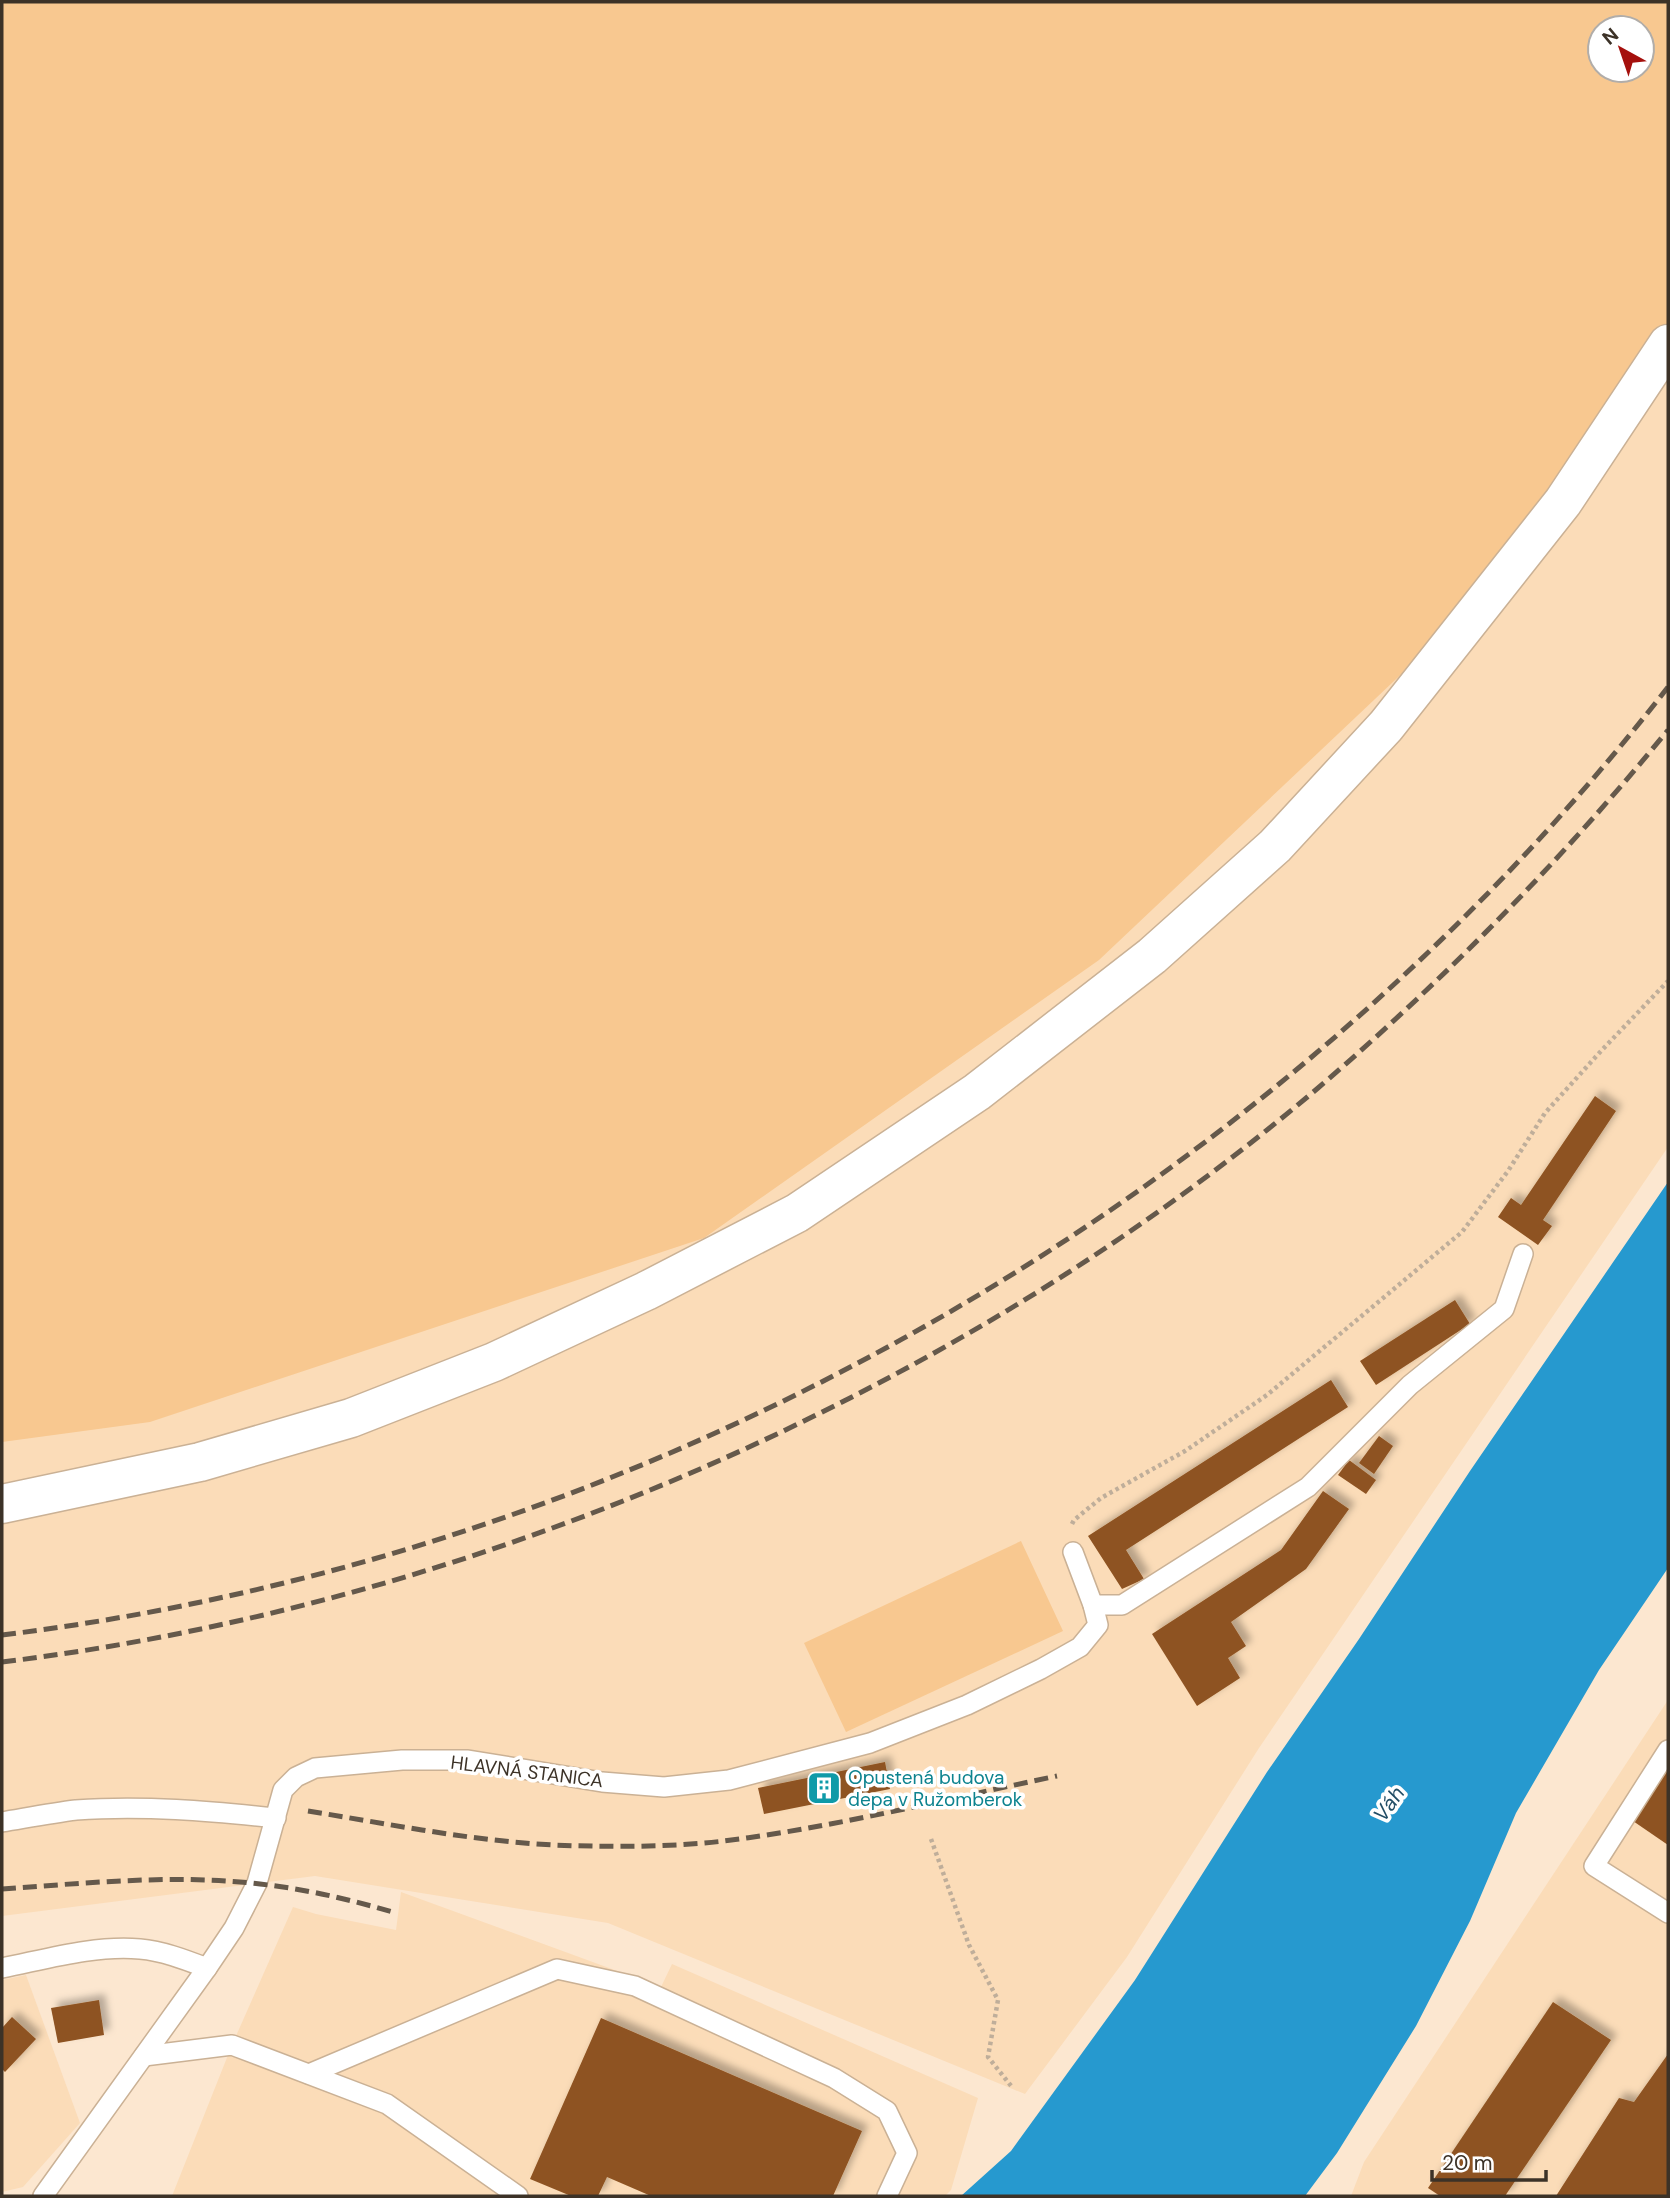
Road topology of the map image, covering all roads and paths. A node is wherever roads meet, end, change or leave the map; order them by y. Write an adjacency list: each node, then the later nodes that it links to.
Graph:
1 (1668, 344): 4 (street)
2 (1668, 981): 5 (path)
3 (1523, 1254): 6 (lane)
4 (2, 1504)
5 (1073, 1552): 6 (lane, HLAVNÁ STANICA)
6 (1093, 1605): 8 (lane, HLAVNÁ STANICA)
7 (1668, 1750): 11 (lane)
8 (276, 1818): 9 (lane); 13 (lane, HLAVNÁ STANICA)
9 (2, 1822)
10 (932, 1839): 16 (path)
11 (1668, 1913)
12 (2, 1968): 13 (lane)
13 (207, 1968): 14 (lane, HLAVNÁ STANICA)
14 (144, 2056): 15 (lane); 17 (lane, HLAVNÁ STANICA)
15 (309, 2074): 18 (lane); 19 (lane)
16 (1012, 2087)
17 (43, 2196)
18 (518, 2196)
19 (887, 2196)

